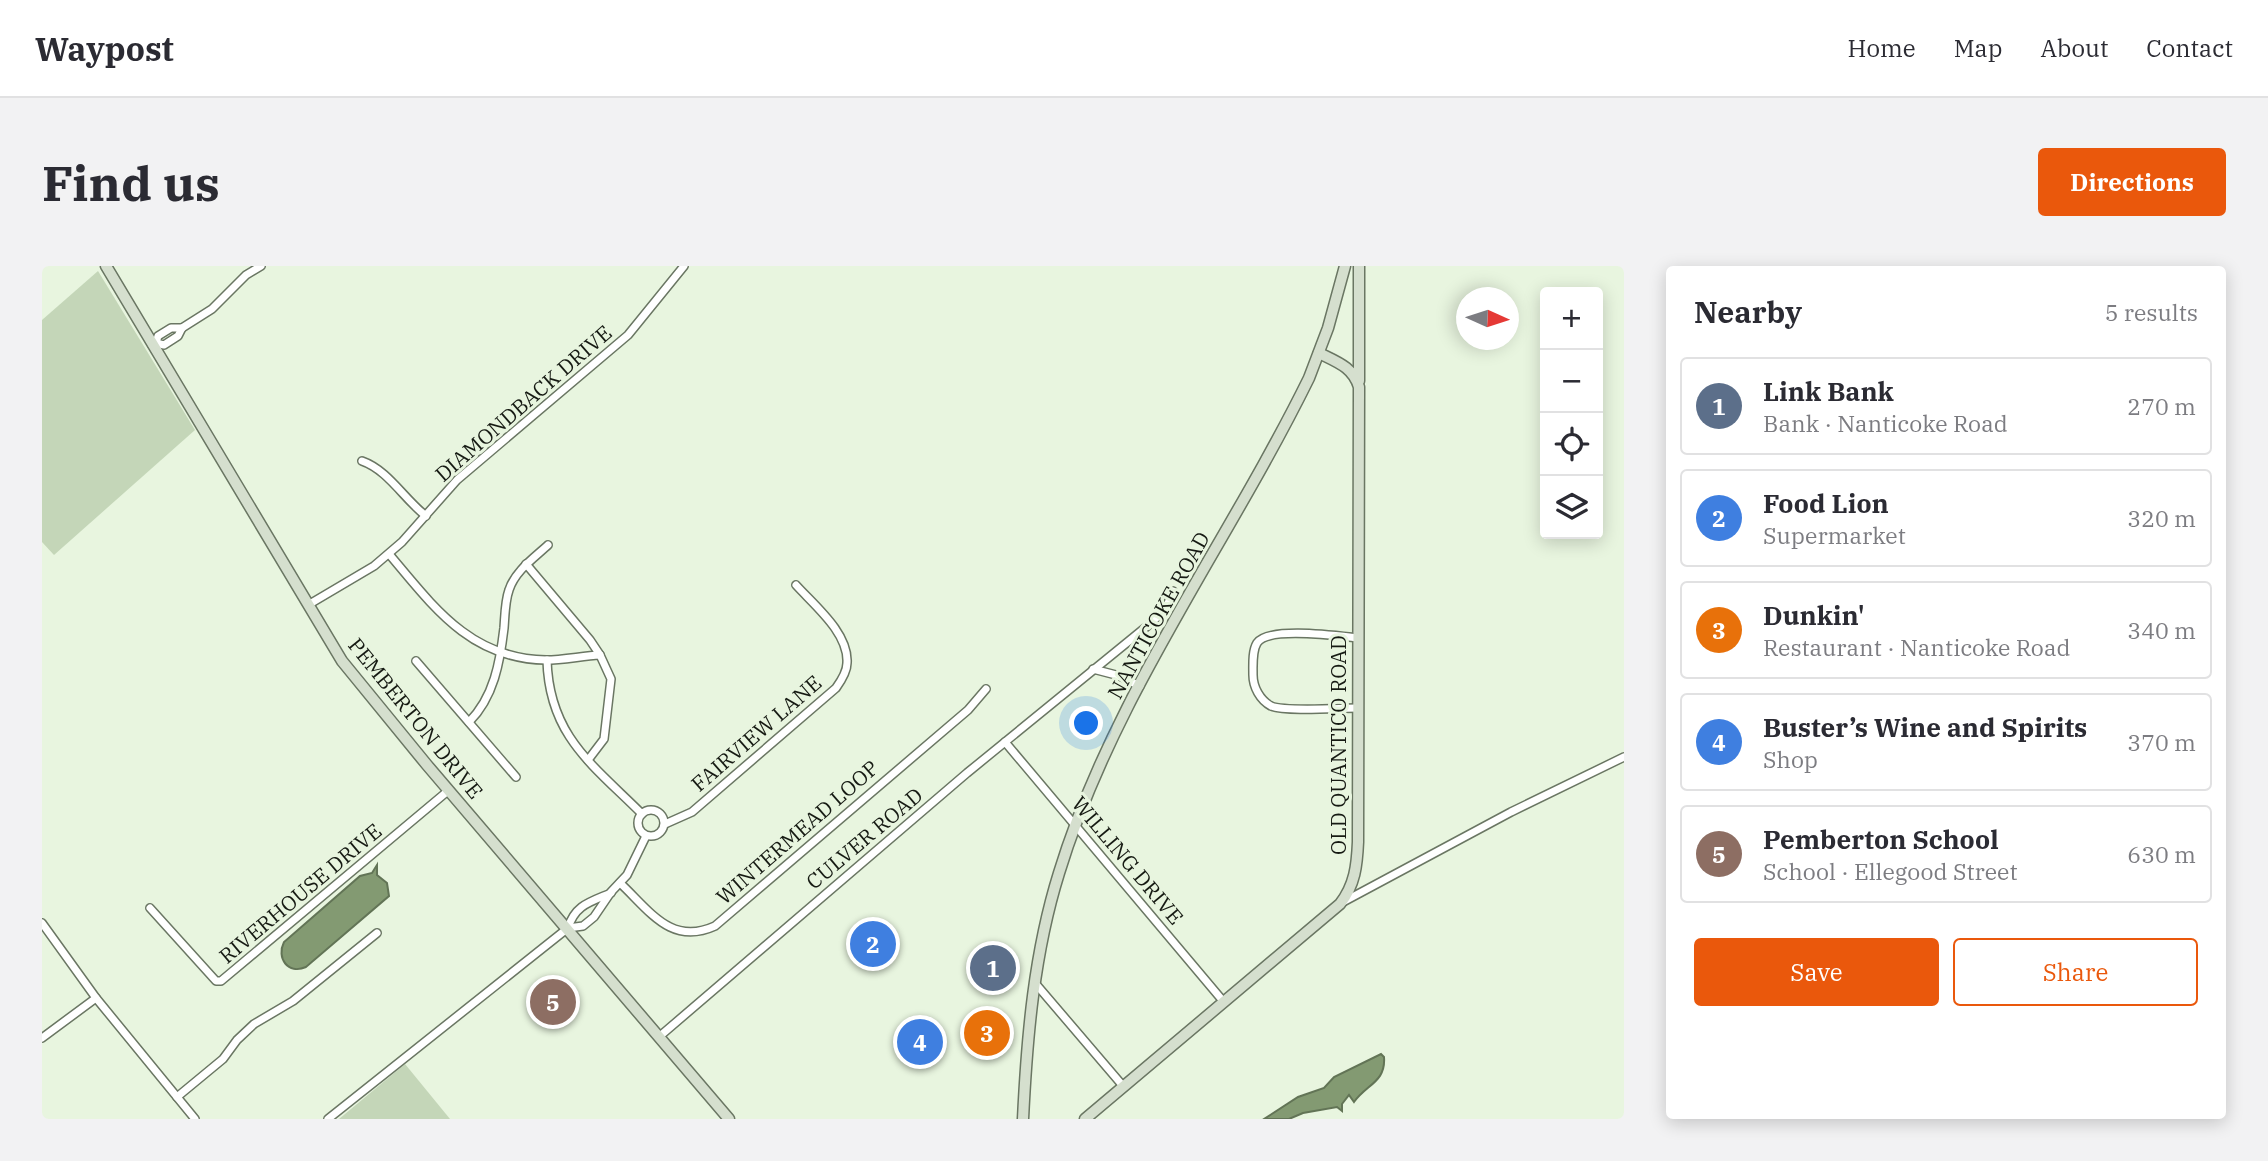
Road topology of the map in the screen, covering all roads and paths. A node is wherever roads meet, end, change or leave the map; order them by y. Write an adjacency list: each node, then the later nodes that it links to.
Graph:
1 (106, 266): 6 (street, PEMBERTON DRIVE)
2 (261, 266): 6 (street)
3 (684, 266): 10 (street, DIAMONDBACK DRIVE)
4 (1345, 266): 7 (street, NANTICOKE ROAD)
5 (1359, 266): 8 (street, OLD QUANTICO ROAD)
6 (154, 344): 16 (street, PEMBERTON DRIVE)
7 (1320, 353): 8 (street); 23 (street, NANTICOKE ROAD)
8 (1359, 387): 17 (street, OLD QUANTICO ROAD)
9 (362, 461): 10 (street)
10 (426, 516): 12 (street, DIAMONDBACK DRIVE)
11 (548, 545): 13 (street)
12 (389, 554): 16 (street, DIAMONDBACK DRIVE); 18 (street)
13 (526, 564): 18 (street); 19 (street)
14 (796, 585): 33 (street, FAIRVIEW LANE)
15 (1173, 592): 22 (street, CULVER ROAD)
16 (308, 605): 31 (street, PEMBERTON DRIVE)
17 (1358, 638): 25 (street, OLD QUANTICO ROAD); 25 (street)
18 (501, 652): 20 (street); 26 (street)
19 (600, 654): 20 (street); 29 (street)
20 (547, 660): 29 (street)
21 (416, 661): 26 (street)
22 (1093, 669): 23 (street); 27 (street, CULVER ROAD)
23 (1140, 686): 34 (street, NANTICOKE ROAD)
24 (986, 689): 36 (street, WINTERMEAD LOOP)
25 (1358, 708): 38 (street, OLD QUANTICO ROAD)
26 (469, 722): 30 (street)
27 (1005, 742): 34 (street, WILLING DRIVE); 46 (street, CULVER ROAD)
28 (1624, 757): 38 (street)
29 (588, 760): 32 (street)
30 (516, 777)
31 (449, 790): 39 (street, RIVERHOUSE DRIVE); 41 (street, PEMBERTON DRIVE)
32 (642, 814): 33 (street); 35 (street)
33 (665, 824): 35 (street)
34 (1076, 825): 43 (street, NANTICOKE ROAD); 45 (street, WILLING DRIVE)
35 (646, 836): 36 (street)
36 (620, 884): 37 (street)
37 (611, 892): 41 (street); 41 (street)
38 (1340, 904): 45 (street, OLD QUANTICO ROAD)
39 (149, 908)
40 (42, 923): 44 (street)
41 (568, 928): 46 (street, PEMBERTON DRIVE); 51 (street)
42 (377, 933): 49 (street)
43 (1035, 982): 48 (street); 53 (street, NANTICOKE ROAD)
44 (96, 998): 47 (street); 49 (street)
45 (1223, 1001): 48 (street, OLD QUANTICO ROAD)
46 (660, 1036): 52 (street, PEMBERTON DRIVE)
47 (42, 1038)
48 (1123, 1087): 54 (street, OLD QUANTICO ROAD)
49 (177, 1097): 50 (street)
50 (195, 1119)
51 (328, 1119)
52 (729, 1119)
53 (1023, 1119)
54 (1085, 1119)

